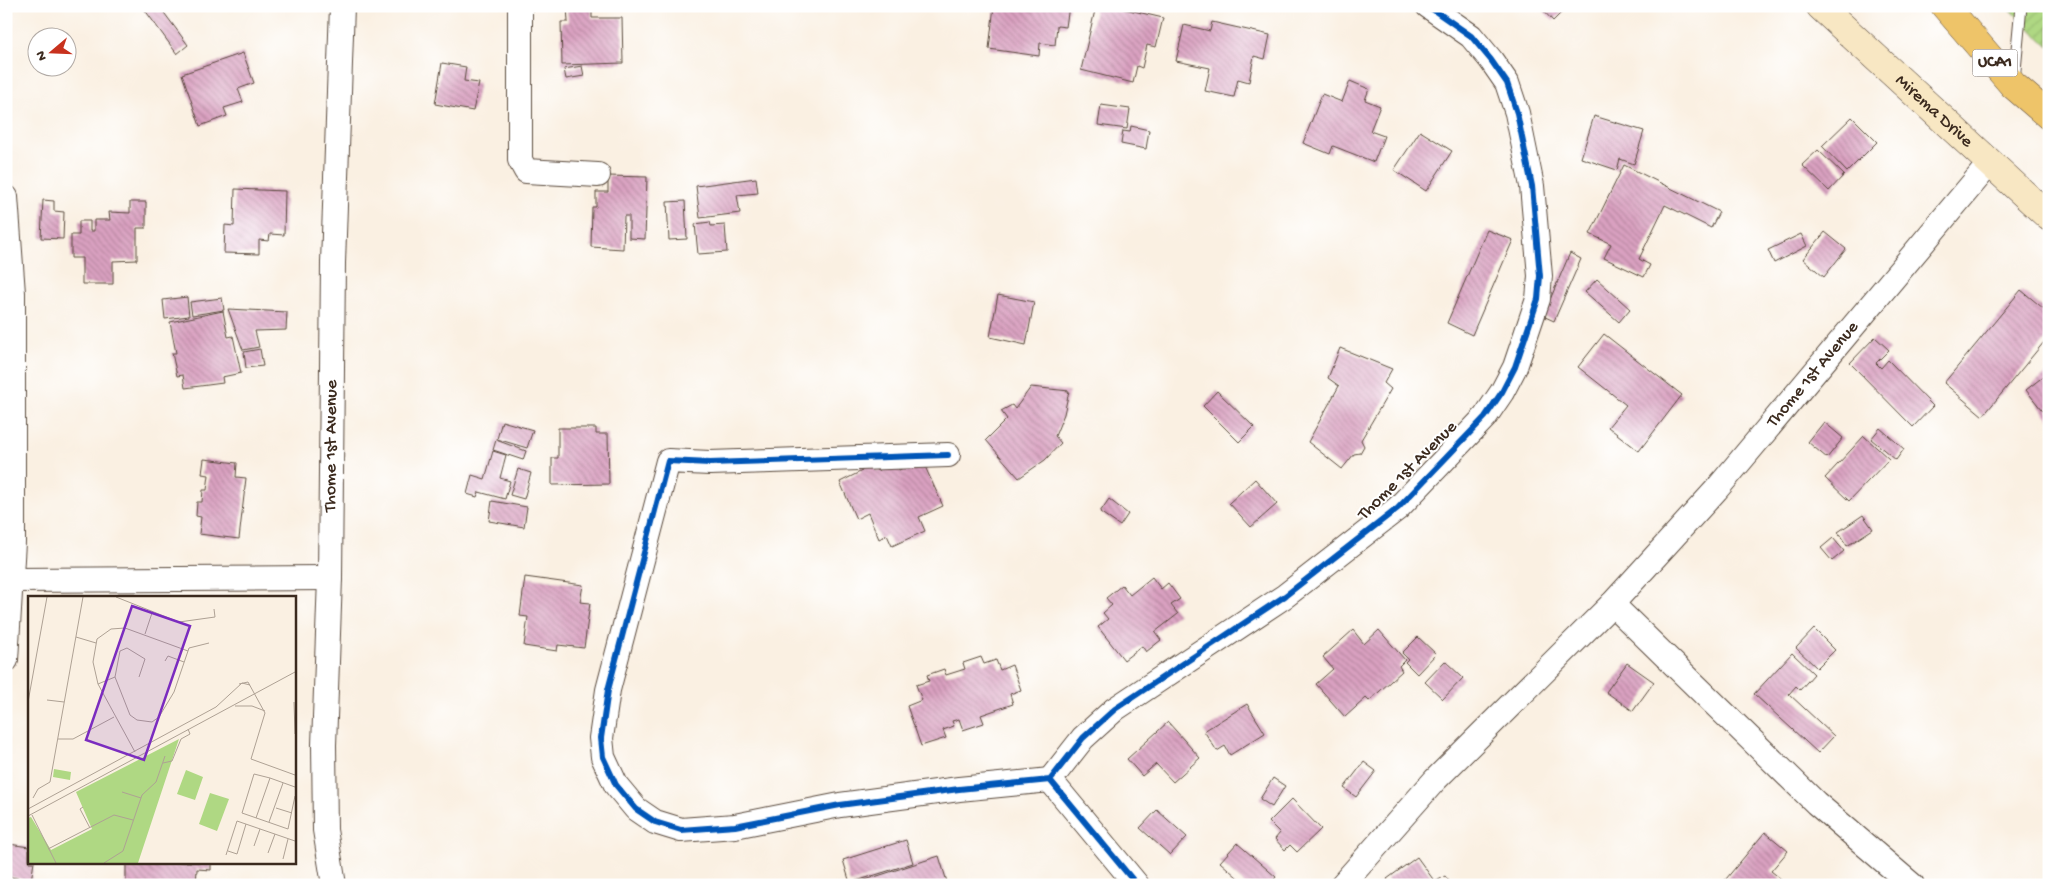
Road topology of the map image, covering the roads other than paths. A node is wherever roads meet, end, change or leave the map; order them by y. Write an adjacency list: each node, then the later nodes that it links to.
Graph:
1 (342, 6): 14 (street, Thome 1st Avenue)
2 (520, 6): 10 (street)
3 (1428, 6): 18 (street, Thome 1st Avenue)
4 (1820, 6): 9 (street, Mirema Drive)
5 (1946, 6): 7 (main road, UCA1)
6 (2021, 6): 7 (lane)
7 (2013, 85): 8 (main road, UCA1)
8 (2049, 116)
9 (1990, 163): 12 (street, Mirema Drive); 16 (street, Thome 1st Avenue)
10 (598, 175)
11 (6, 197): 15 (street)
12 (2049, 217)
13 (948, 456): 18 (street)
14 (330, 578): 15 (street); 19 (street, Thome 1st Avenue)
15 (12, 580): 17 (street)
16 (1612, 604): 21 (street, Thome 1st Avenue); 22 (street)
17 (6, 660)
18 (1050, 780): 20 (street)
19 (334, 885)
20 (1137, 885)
21 (1342, 885)
22 (1912, 885)

